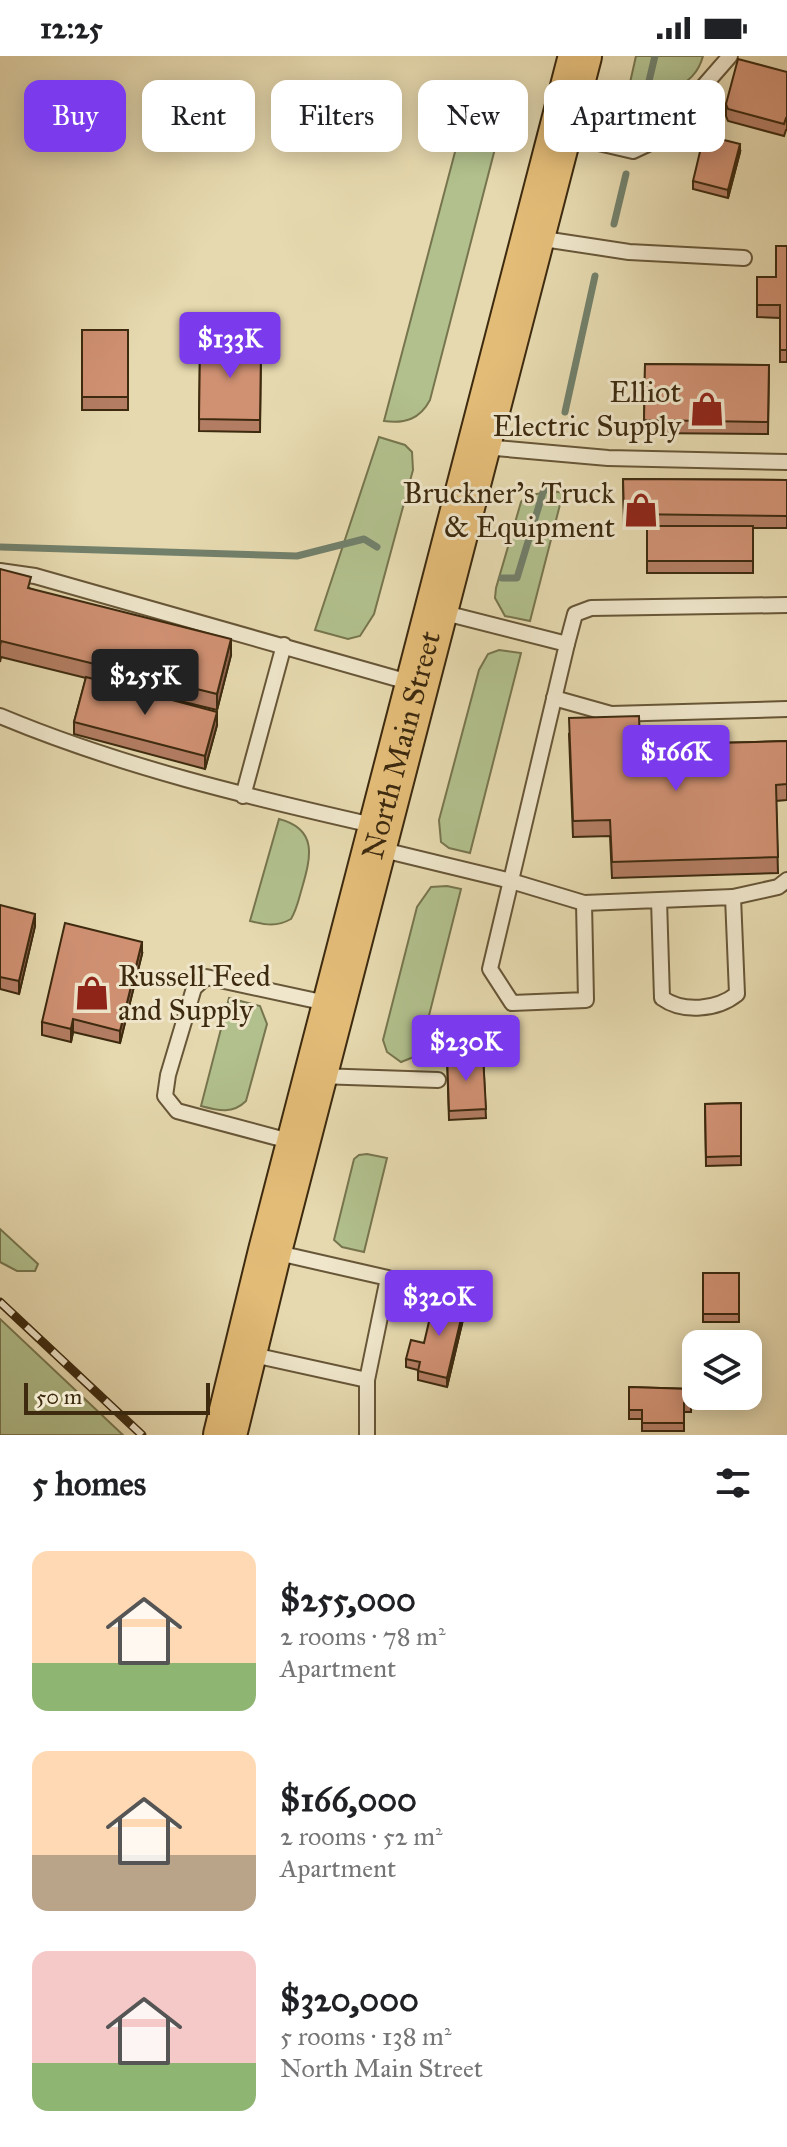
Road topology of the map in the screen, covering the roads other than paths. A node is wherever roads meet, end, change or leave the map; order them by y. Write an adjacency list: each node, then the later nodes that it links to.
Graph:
1 (580, 56): 3 (main road, North Main Street)
2 (730, 56): 4 (lane)
3 (574, 80)
4 (709, 80)
5 (555, 152): 6 (main road, North Main Street)
6 (533, 238): 7 (lane); 8 (main road, North Main Street)
7 (744, 258)
8 (479, 446): 9 (lane); 12 (main road, North Main Street)
9 (787, 462)
10 (0, 571): 14 (lane)
11 (787, 605): 13 (lane)
12 (437, 611): 13 (lane); 15 (main road, North Main Street)
13 (567, 644): 16 (lane)
14 (284, 645): 15 (lane); 19 (lane)
15 (418, 685): 20 (main road, North Main Street)
16 (554, 698): 17 (lane); 22 (lane)
17 (787, 709)
18 (0, 716): 19 (lane)
19 (243, 796): 20 (lane)
20 (378, 838): 22 (lane); 26 (main road, North Main Street)
21 (787, 880): 23 (lane)
22 (511, 881): 25 (lane); 25 (lane)
23 (733, 897): 24 (lane); 24 (lane)
24 (659, 900): 25 (lane)
25 (584, 903)
26 (335, 1005): 27 (main road, North Main Street); 29 (lane)
27 (317, 1076): 28 (lane); 29 (main road, North Main Street)
28 (438, 1080)
29 (300, 1144): 30 (main road, North Main Street)
30 (270, 1251): 31 (main road, North Main Street); 32 (lane)
31 (245, 1353): 32 (lane); 33 (main road, North Main Street)
32 (367, 1380): 34 (lane)
33 (224, 1434)
34 (367, 1435)

